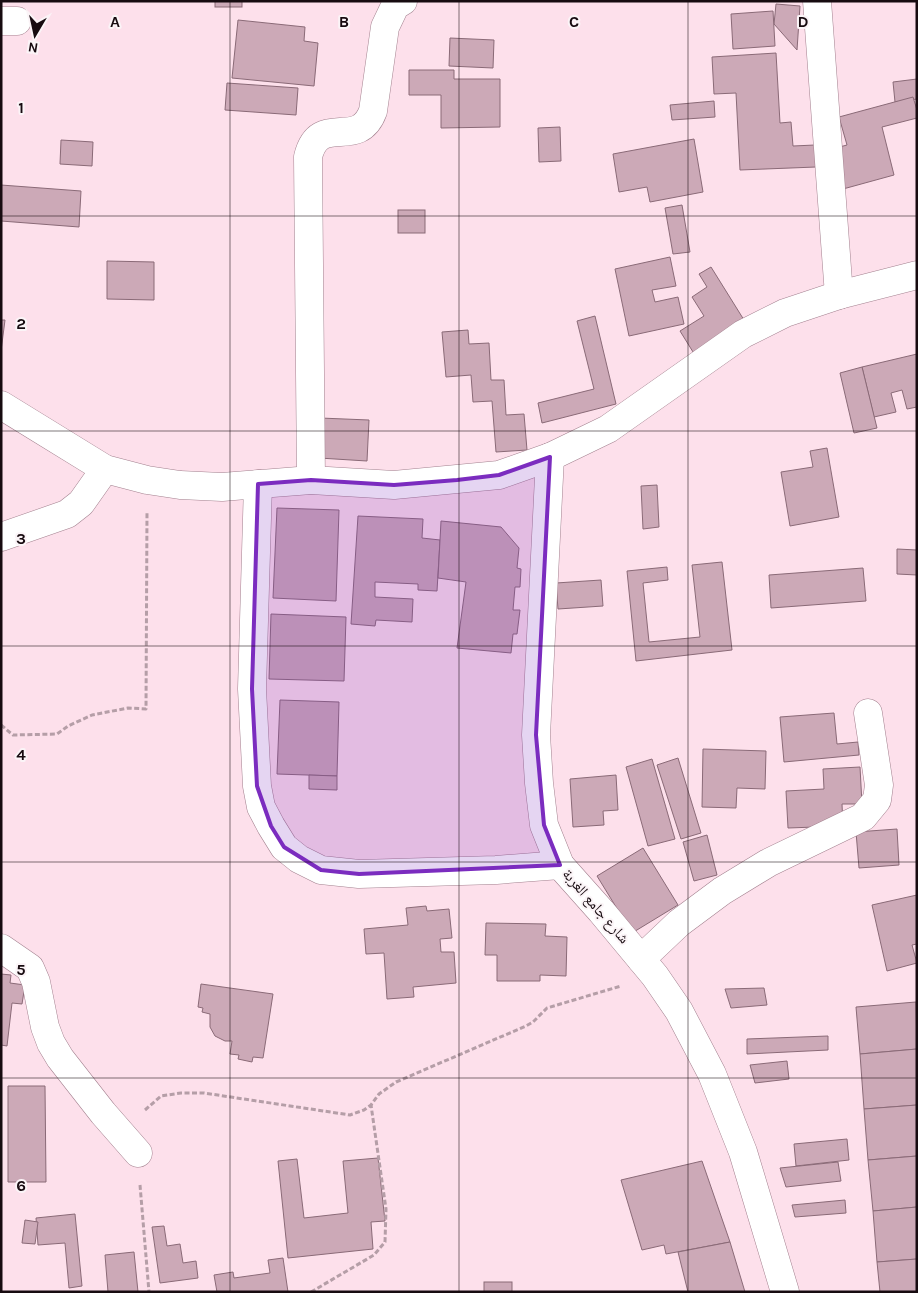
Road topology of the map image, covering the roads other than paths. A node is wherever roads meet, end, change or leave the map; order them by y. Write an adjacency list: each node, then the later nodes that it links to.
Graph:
1 (403, 1): 8 (street)
2 (817, 1): 4 (street)
3 (917, 275): 4 (street)
4 (839, 295): 6 (street)
5 (1, 406): 7 (street)
6 (550, 457): 8 (street); 12 (street, شارع جامع الغربة)
7 (105, 469): 9 (street); 10 (street)
8 (311, 480): 9 (street)
9 (258, 484): 12 (street)
10 (1, 537)
11 (868, 713): 14 (street)
12 (560, 865): 14 (street, شارع جامع الغربة)
13 (1, 948): 15 (street)
14 (648, 967): 16 (street, شارع جامع الغربة)
15 (138, 1152)
16 (785, 1292)

